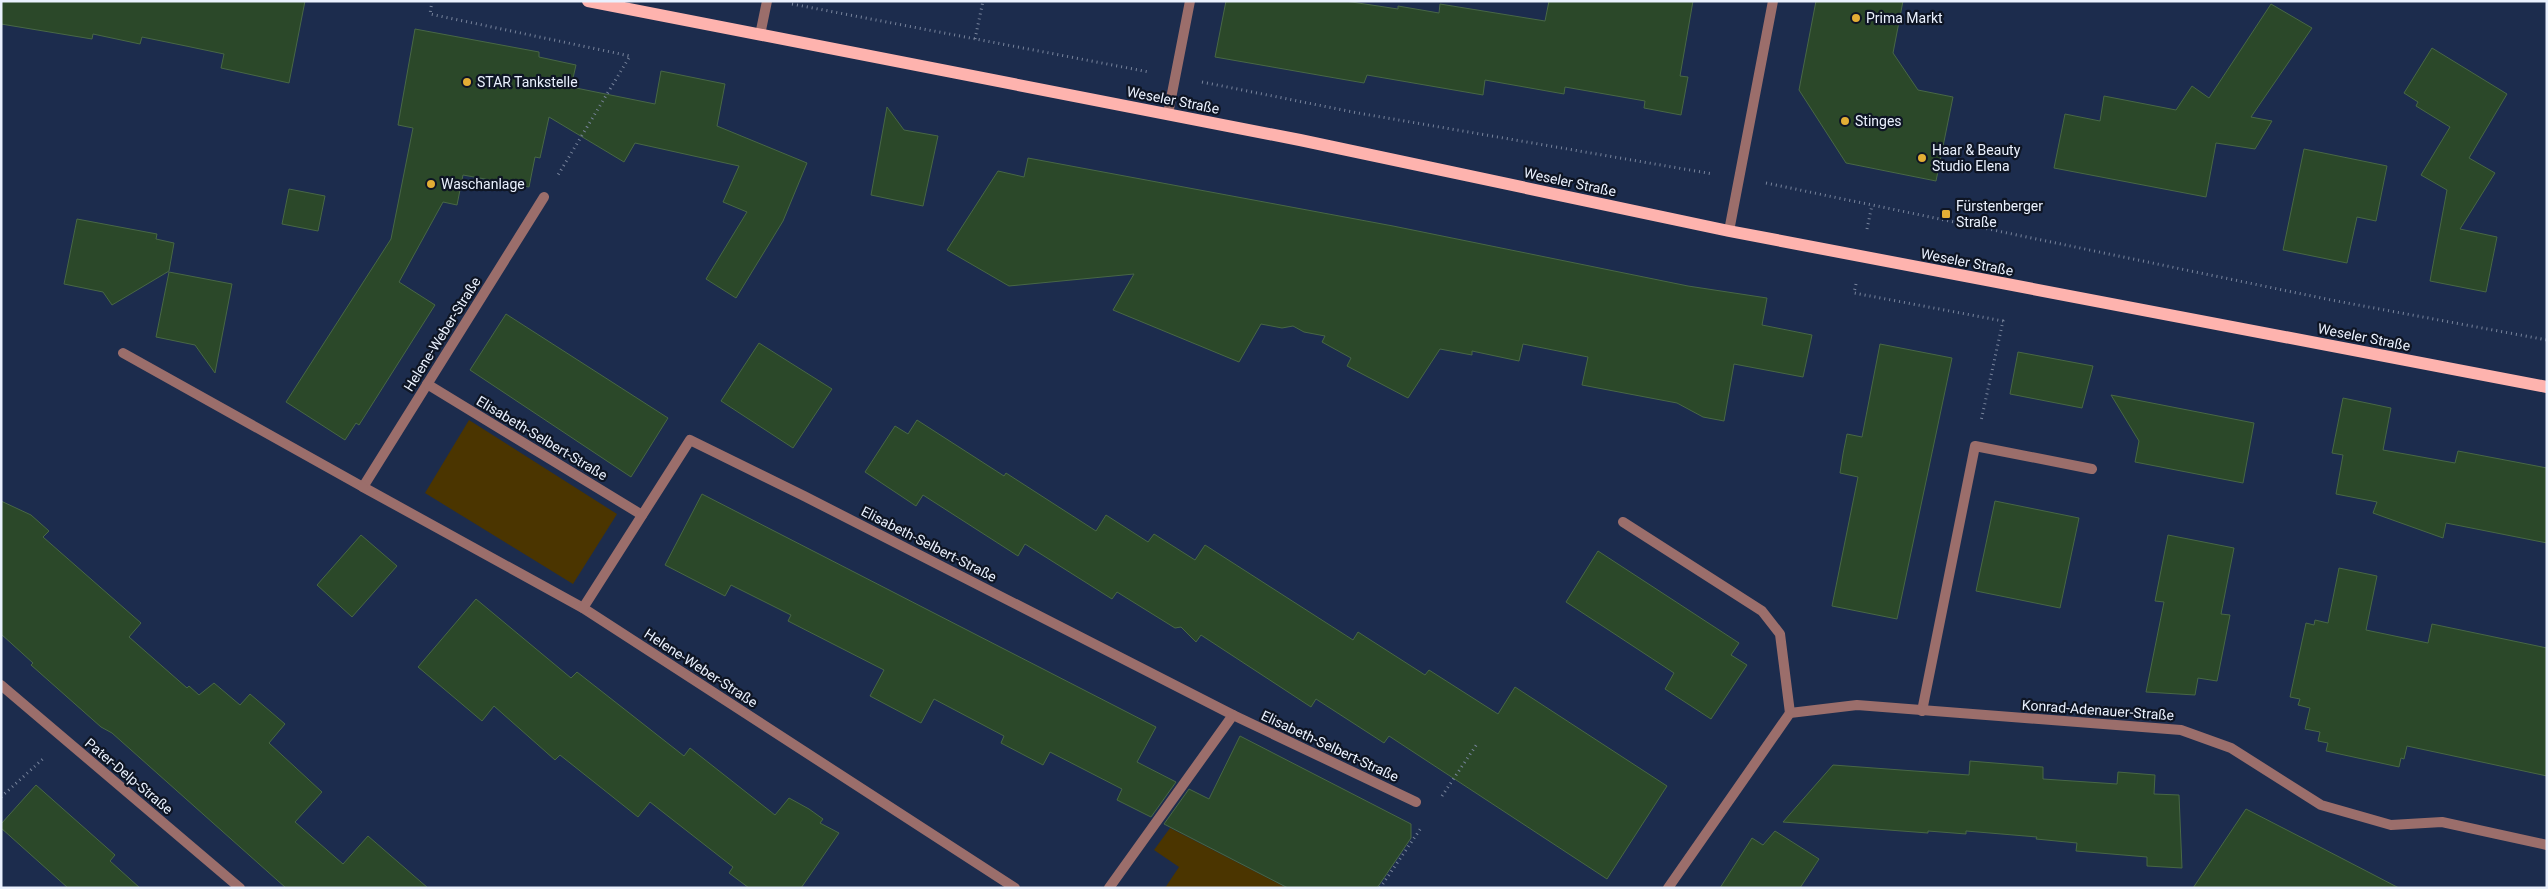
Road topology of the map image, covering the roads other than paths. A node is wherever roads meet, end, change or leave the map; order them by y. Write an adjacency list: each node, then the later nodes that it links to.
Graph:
1 (588, 1): 5 (main road, Weseler Straße)
2 (767, 1): 5 (street)
3 (1190, 1): 6 (street)
4 (1773, 1): 8 (street)
5 (760, 36): 6 (main road, Weseler Straße)
6 (1168, 114): 8 (main road, Weseler Straße)
7 (544, 197): 10 (street, Helene-Weber-Straße)
8 (1729, 231): 11 (main road, Weseler Straße)
9 (123, 353): 13 (street, Helene-Weber-Straße)
10 (428, 384): 13 (street, Helene-Weber-Straße); 14 (street, Elisabeth-Selbert-Straße)
11 (2547, 387)
12 (2092, 469): 18 (street)
13 (363, 487): 16 (street, Helene-Weber-Straße)
14 (642, 515): 16 (street, Elisabeth-Selbert-Straße); 20 (street, Elisabeth-Selbert-Straße)
15 (1623, 522): 19 (street)
16 (583, 608): 24 (street, Helene-Weber-Straße)
17 (1, 685): 23 (street, Pater-Delp-Straße)
18 (1922, 711): 19 (street, Konrad-Adenauer-Straße); 22 (street, Konrad-Adenauer-Straße)
19 (1790, 713): 26 (street)
20 (1233, 715): 21 (street, Elisabeth-Selbert-Straße); 25 (street)
21 (1416, 802)
22 (2547, 845)
23 (240, 888)
24 (1015, 888)
25 (1109, 888)
26 (1668, 888)

